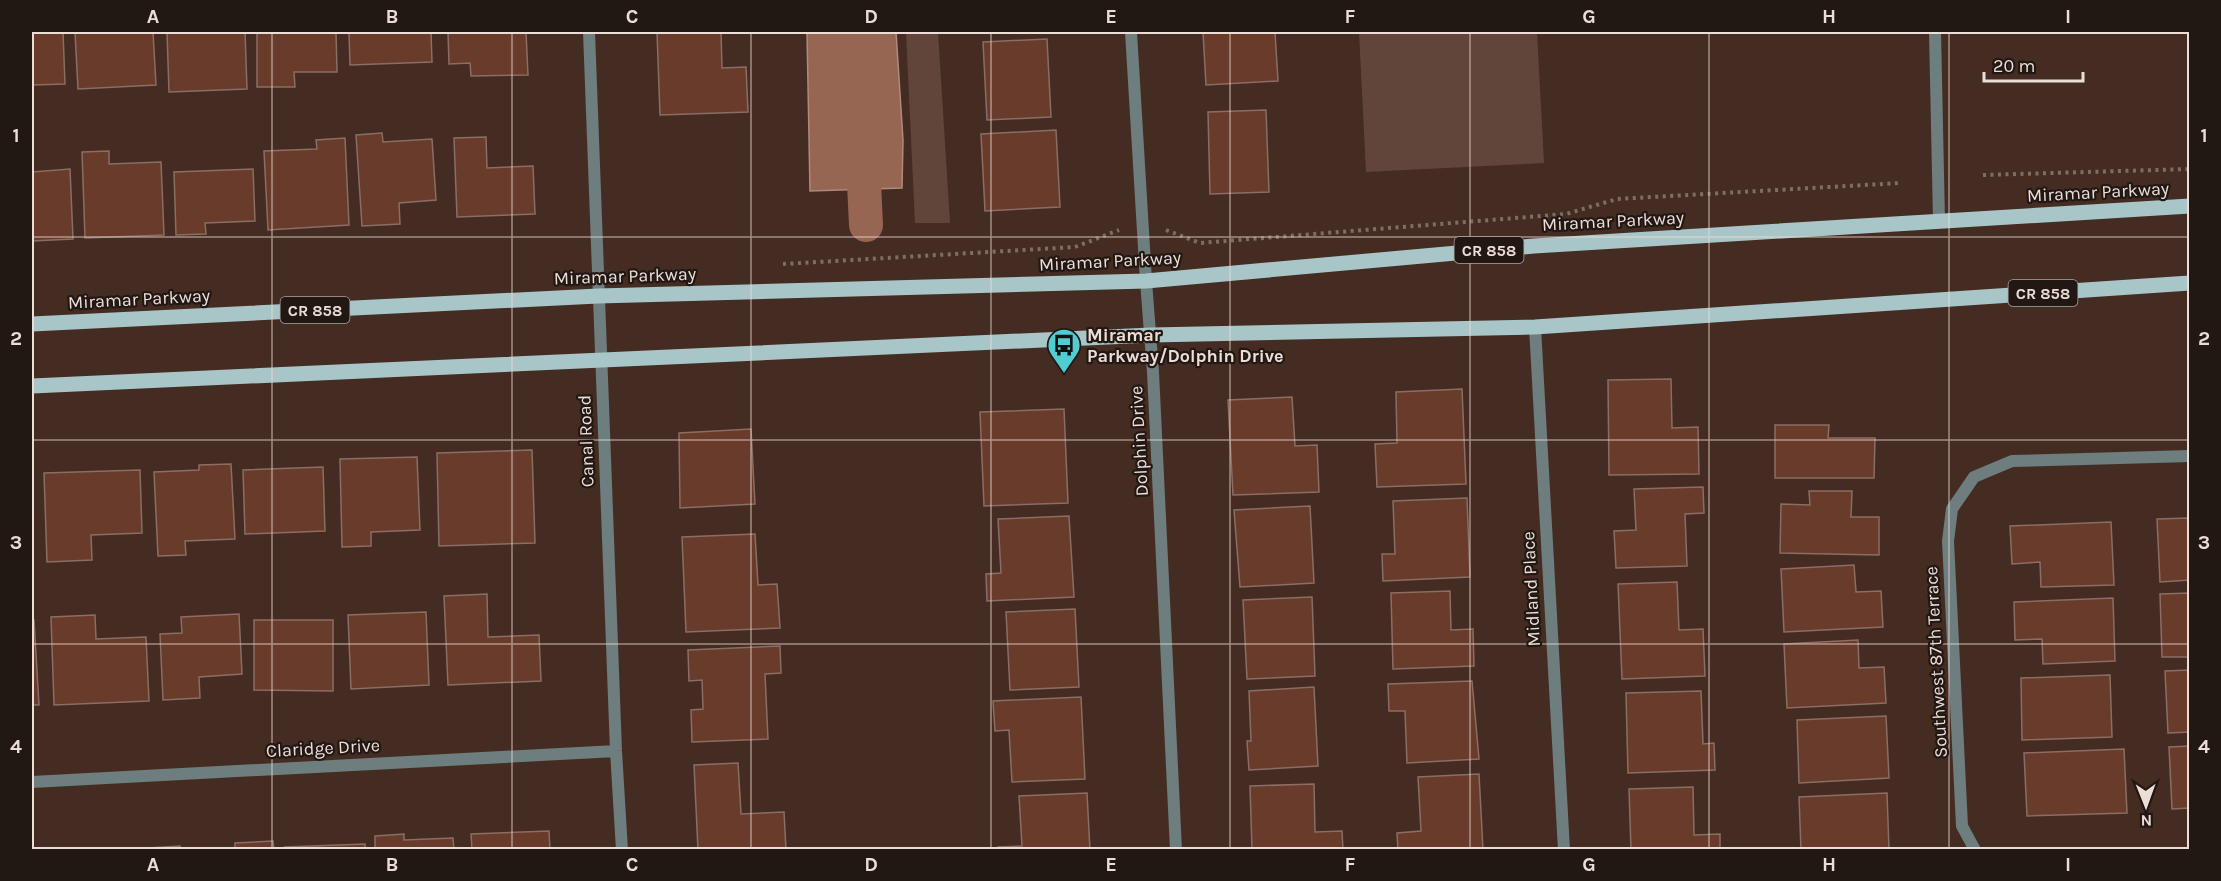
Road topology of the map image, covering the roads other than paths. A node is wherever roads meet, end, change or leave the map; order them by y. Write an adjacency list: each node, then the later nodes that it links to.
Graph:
1 (589, 32): 8 (street, Canal Road)
2 (1131, 32): 6 (street, Dolphin Drive)
3 (1935, 32): 5 (street)
4 (2190, 206): 5 (main road, Miramar Parkway / CR 858)
5 (1939, 221): 6 (main road, Miramar Parkway / CR 858)
6 (1146, 280): 8 (main road, Miramar Parkway / CR 858); 11 (street, Dolphin Drive)
7 (2190, 283): 10 (main road, CR 858)
8 (598, 296): 9 (main road, Miramar Parkway / CR 858); 12 (street, Canal Road)
9 (32, 324)
10 (1535, 327): 11 (main road, CR 858); 19 (street, Midland Place)
11 (1151, 335): 12 (main road, CR 858); 18 (street, Dolphin Drive)
12 (601, 359): 13 (main road, CR 858); 15 (street, Canal Road)
13 (32, 386)
14 (2190, 456): 20 (street, Southwest 87th Terrace)
15 (616, 751): 16 (street, Claridge Drive); 17 (street, Canal Road)
16 (32, 782)
17 (622, 849)
18 (1176, 849)
19 (1564, 849)
20 (1975, 849)

